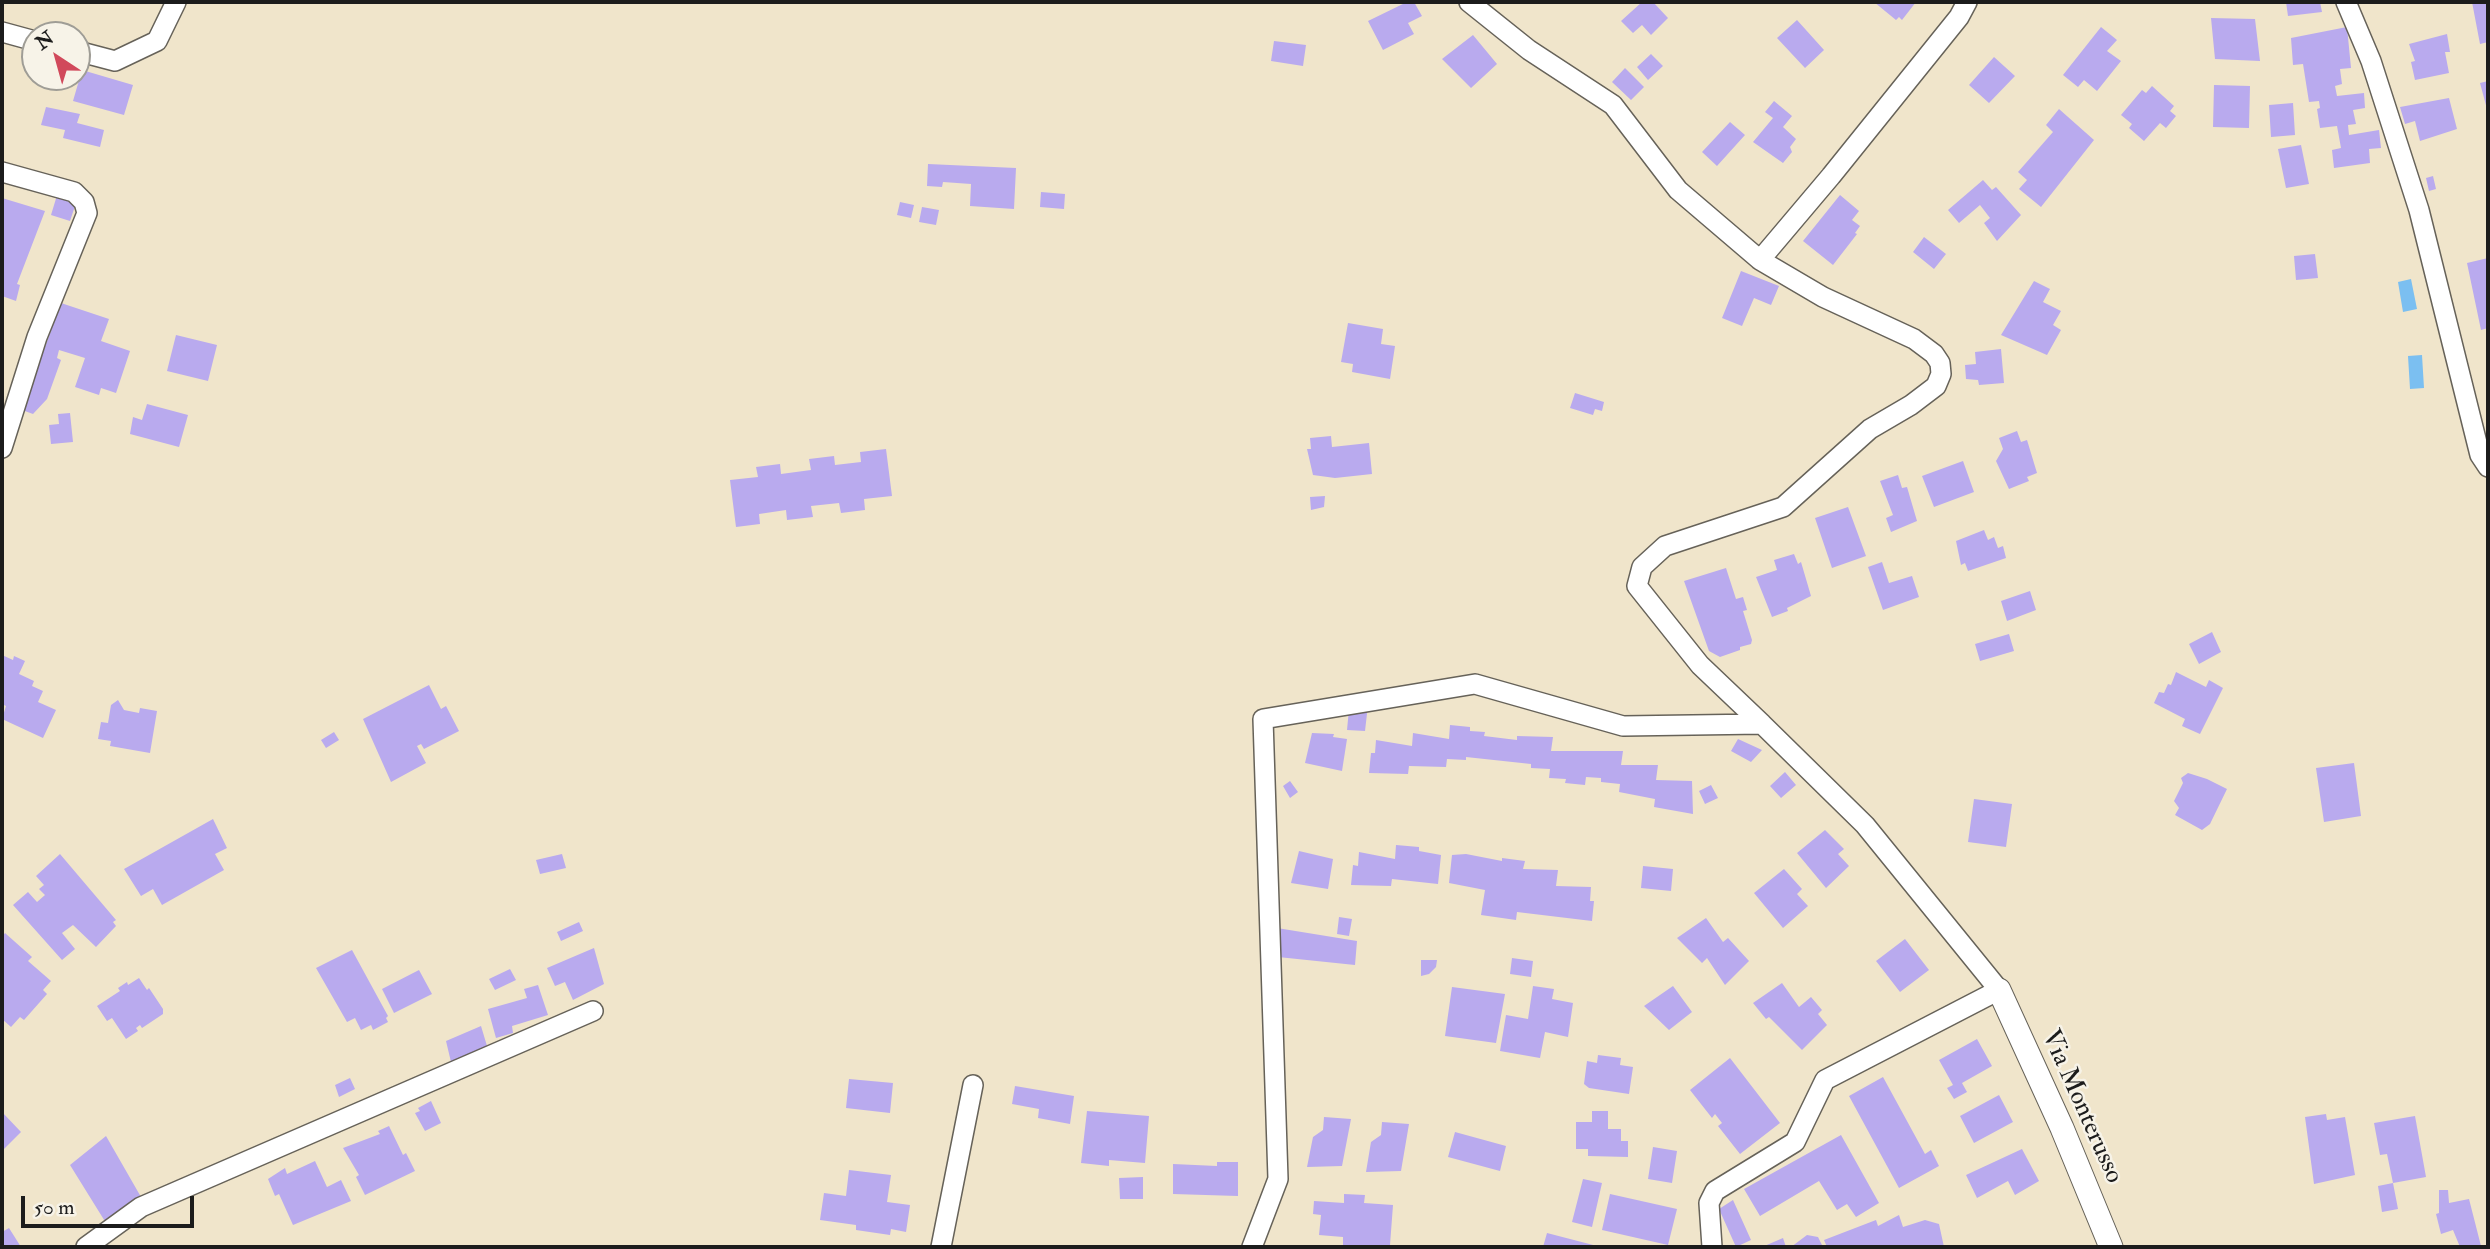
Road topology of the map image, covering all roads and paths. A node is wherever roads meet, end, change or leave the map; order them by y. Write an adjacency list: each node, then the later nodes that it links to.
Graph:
1 (176, 2): 7 (street)
2 (1469, 2): 9 (street)
3 (1967, 2): 9 (street)
4 (2346, 2): 11 (street)
5 (2, 32): 6 (street)
6 (21, 37)
7 (91, 55)
8 (2, 172): 10 (street)
9 (1760, 260): 12 (street)
10 (2, 448)
11 (2488, 467)
12 (1762, 724): 13 (street); 18 (street)
13 (1999, 990): 19 (street); 20 (street, Via Monterusso)
14 (593, 1011): 16 (street)
15 (972, 1085): 17 (street)
16 (86, 1247)
17 (941, 1247)
18 (1252, 1247)
19 (1712, 1247)
20 (2110, 1247)

